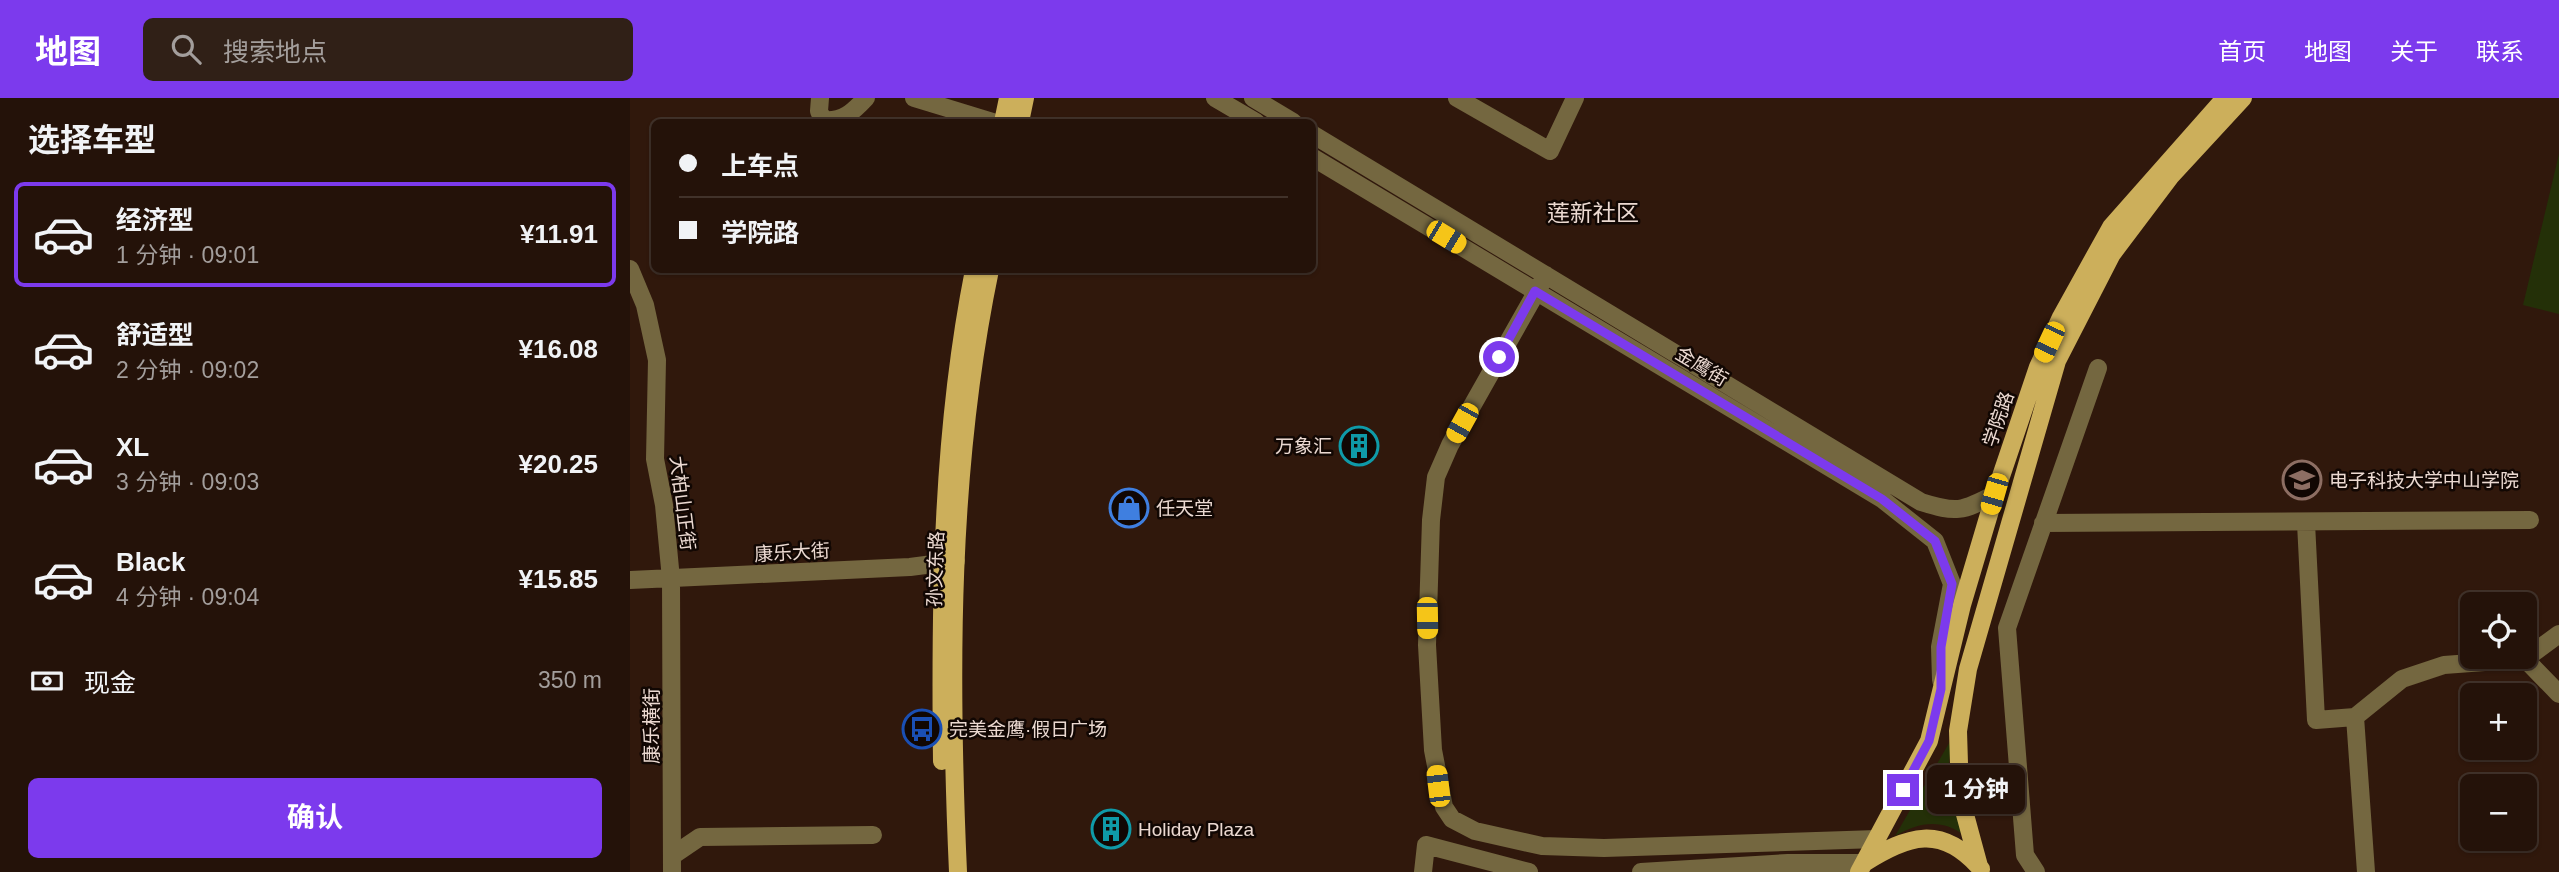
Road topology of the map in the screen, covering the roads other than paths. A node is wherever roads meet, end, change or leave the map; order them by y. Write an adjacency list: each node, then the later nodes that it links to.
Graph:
1 (820, 98): 12 (street)
2 (866, 98): 13 (street)
3 (914, 98): 14 (street)
4 (1008, 98): 15 (main road)
5 (1025, 98): 16 (main road)
6 (1215, 98): 17 (street)
7 (1253, 98): 18 (street)
8 (1457, 98): 9 (street)
9 (1575, 98)
10 (2225, 98): 27 (main road, 学院路)
11 (2243, 98): 46 (main road, 学院路)
12 (823, 119)
13 (840, 119)
14 (983, 119)
15 (1004, 119)
16 (1021, 119)
17 (1251, 119)
18 (1288, 119)
19 (1316, 136): 24 (street, 金鹰街)
20 (1316, 159): 25 (street, 金鹰街)
21 (630, 269): 32 (street, 大柏山正街)
22 (973, 273): 31 (main road, 孙文东路)
23 (989, 273): 31 (main road, 孙文东路)
24 (1546, 275): 25 (street); 27 (street, 金鹰街)
25 (1535, 291): 38 (street, 金鹰街); 42 (street)
26 (2098, 368): 29 (street)
27 (1994, 494): 38 (main road, 学院路)
28 (2530, 520): 30 (street)
29 (2043, 523): 30 (street); 52 (street)
30 (2306, 523): 40 (street)
31 (949, 562): 32 (street, 康乐大街); 47 (main road, 孙文东路); 48 (main road, 孙文东路)
32 (671, 579): 33 (street, 康乐大街); 43 (street, 康乐横街)
33 (630, 580)
34 (2559, 634): 35 (street)
35 (2537, 650)
36 (2460, 664): 40 (street)
37 (2535, 669): 39 (street)
38 (1941, 689): 42 (main road, 学院路)
39 (2559, 694)
40 (2355, 717): 53 (street)
41 (873, 835): 43 (street)
42 (1877, 839): 45 (main road, 学院路)
43 (672, 864)
44 (1788, 868): 45 (street); 51 (street)
45 (1862, 868): 46 (main road)
46 (1981, 869)
47 (946, 872)
48 (958, 872)
49 (1423, 872): 50 (street)
50 (1529, 872)
51 (1641, 872)
52 (2036, 872)
53 (2366, 872)

